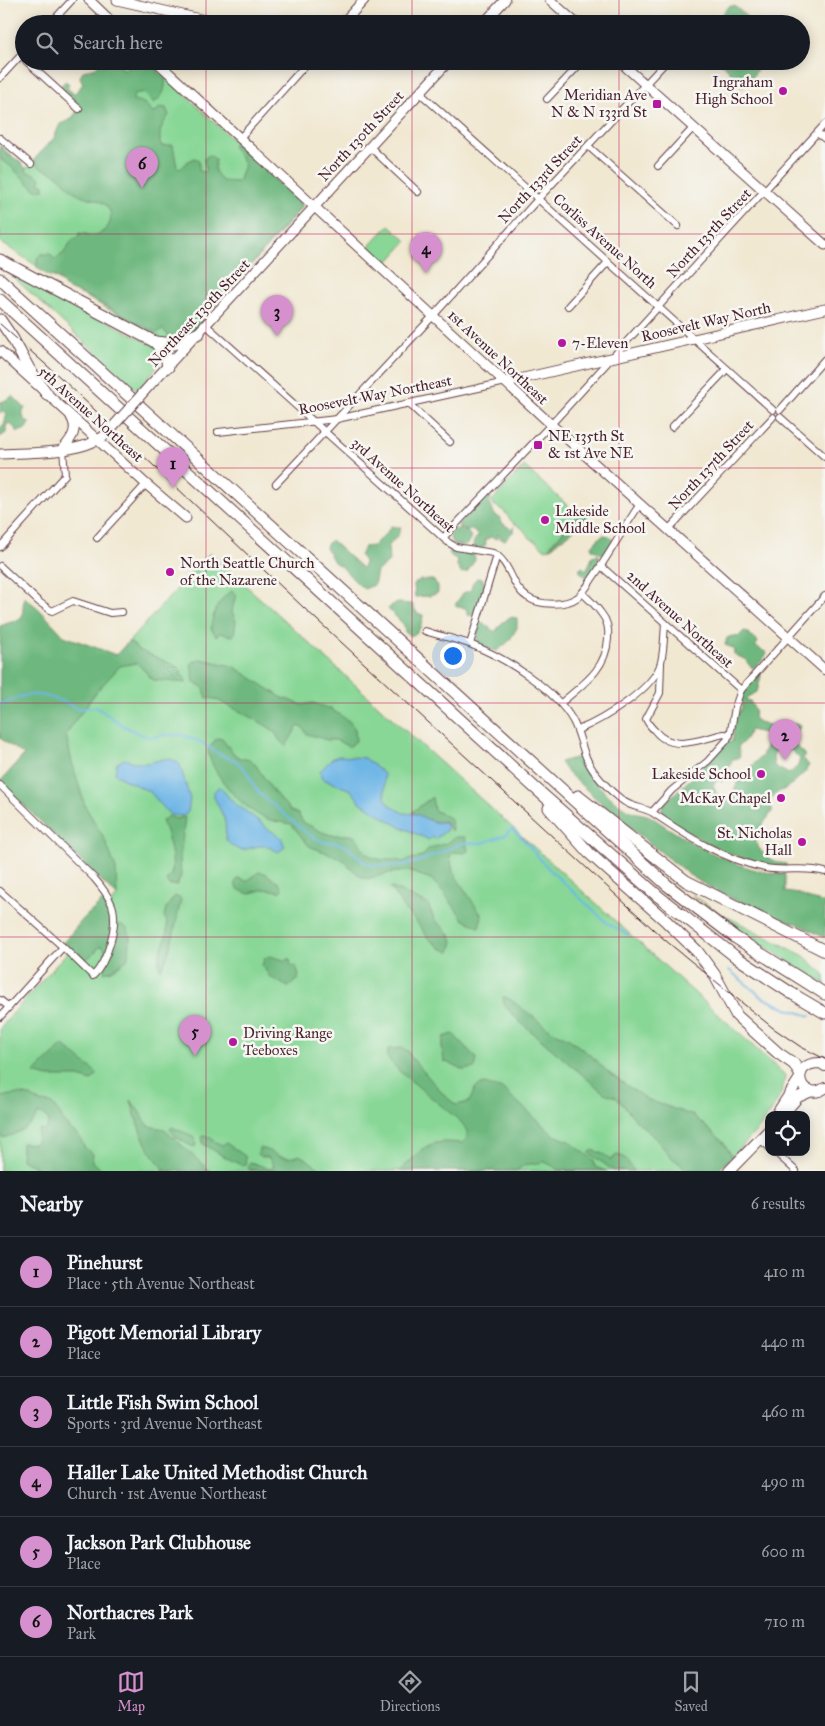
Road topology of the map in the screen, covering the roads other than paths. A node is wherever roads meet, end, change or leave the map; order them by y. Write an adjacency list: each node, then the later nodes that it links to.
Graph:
1 (72, 0): 7 (street)
2 (89, 0): 8 (street)
3 (117, 0): 9 (street)
4 (364, 0): 10 (street)
5 (505, 0): 11 (street)
6 (550, 0): 12 (street)
7 (58, 15)
8 (105, 15)
9 (183, 15)
10 (350, 15)
11 (491, 15)
12 (567, 15)
13 (15, 64): 21 (street)
14 (37, 70): 25 (street)
15 (166, 70): 30 (street, 1st Avenue Northeast)
16 (301, 70): 30 (street)
17 (441, 70): 23 (street, North 130th Street)
18 (574, 70): 24 (street)
19 (629, 70): 22 (street)
20 (658, 70): 22 (street, North 133rd Street)
21 (0, 78)
22 (646, 85): 27 (street); 32 (street, North 133rd Street)
23 (420, 93): 33 (street, North 130th Street); 38 (street, Corliss Avenue North)
24 (547, 99)
25 (79, 109)
26 (825, 124): 28 (street, North 135th Street)
27 (694, 128): 35 (street); 36 (street)
28 (817, 133): 31 (street); 36 (street, North 135th Street)
29 (0, 138): 34 (street)
30 (240, 138): 39 (street, 1st Avenue Northeast)
31 (825, 139)
32 (588, 146): 38 (street, North 133rd Street); 40 (street)
33 (370, 148): 37 (street); 39 (street, North 130th Street)
34 (31, 164)
35 (658, 166)
36 (764, 191): 41 (street); 47 (street, North 135th Street)
37 (418, 192)
38 (538, 199): 43 (street, Corliss Avenue North); 49 (street, North 133rd Street)
39 (314, 208): 49 (street, 1st Avenue Northeast); 51 (street, Northeast 130th Street)
40 (678, 226)
41 (825, 245)
42 (0, 260): 53 (highway)
43 (608, 262): 46 (street); 47 (street, Corliss Avenue North)
44 (0, 279): 99 (highway)
45 (0, 300): 101 (highway)
46 (568, 306)
47 (658, 307): 52 (street, Corliss Avenue North); 55 (street, North 135th Street)
48 (825, 309): 52 (street, Roosevelt Way North)
49 (433, 316): 59 (street, 1st Avenue Northeast); 64 (street, North 133rd Street)
50 (0, 320): 60 (highway)
51 (202, 329): 53 (highway); 57 (street, Northeast 130th Street); 65 (street, 3rd Avenue Northeast)
52 (692, 339): 55 (street, Roosevelt Way North); 58 (street, Corliss Avenue North)
53 (155, 342): 57 (highway)
54 (0, 351): 60 (street, 5th Avenue Northeast)
55 (612, 358): 59 (street, Roosevelt Way North); 66 (street, North 135th Street)
56 (825, 359): 63 (street, North 137th Street)
57 (168, 367): 70 (street, Northeast 130th Street, bridge)
58 (727, 368): 63 (street, Corliss Avenue North); 67 (street)
59 (506, 382): 61 (street, Roosevelt Way Northeast); 66 (street, 1st Avenue Northeast)
60 (47, 394): 62 (street, 5th Avenue Northeast)
61 (409, 404): 64 (street, Roosevelt Way Northeast); 71 (street)
62 (68, 413): 70 (street, 5th Avenue Northeast); 72 (street)
63 (776, 413): 74 (street, Corliss Avenue North); 79 (street, North 137th Street)
64 (337, 419): 65 (street, Roosevelt Way Northeast); 69 (street, North 133rd Street)
65 (314, 422): 68 (street, Roosevelt Way Northeast); 69 (street, 3rd Avenue Northeast)
66 (551, 424): 77 (street, 1st Avenue Northeast); 81 (street, North 135th Street)
67 (672, 427)
68 (218, 432)
69 (325, 432): 76 (street, North 133rd Street); 81 (street, 3rd Avenue Northeast)
70 (103, 437): 72 (street); 75 (street, 5th Avenue Northeast)
71 (450, 442)
72 (63, 450): 73 (street); 82 (street)
73 (0, 454)
74 (825, 457)
75 (146, 484): 78 (street, 5th Avenue Northeast); 80 (street)
76 (276, 484)
77 (640, 504): 79 (street, 1st Avenue Northeast); 85 (street)
78 (186, 518)
79 (668, 530): 91 (street, 1st Avenue Northeast)
80 (97, 538)
81 (443, 538): 83 (street, 3rd Avenue Northeast)
82 (0, 547)
83 (497, 555): 86 (street); 92 (street)
84 (0, 566): 88 (street)
85 (601, 566): 86 (street); 89 (street, 2nd Avenue Northeast)
86 (582, 593): 96 (street)
87 (825, 596): 91 (street)
88 (122, 612)
89 (665, 623): 93 (street); 95 (street, 2nd Avenue Northeast)
90 (425, 632): 92 (street)
91 (788, 636): 94 (street, 1st Avenue Northeast); 95 (street)
92 (470, 644): 96 (street)
93 (661, 664): 97 (street); 98 (street)
94 (825, 670)
95 (741, 690): 98 (street)
96 (561, 703): 97 (street)
97 (578, 730): 102 (street)
98 (730, 735): 102 (street)
99 (520, 753): 106 (highway); 107 (highway)
100 (0, 786): 105 (street)
101 (534, 787): 110 (highway); 113 (highway)
102 (652, 812): 103 (street)
103 (825, 872)
104 (0, 891): 105 (street)
105 (63, 947): 109 (street)
106 (825, 951)
107 (825, 994)
108 (0, 1000): 109 (street)
109 (9, 1008): 111 (street)
110 (825, 1013)
111 (0, 1017)
112 (824, 1063): 113 (main road)
113 (800, 1076): 114 (main road); 115 (main road)
114 (820, 1092): 116 (main road)
115 (778, 1111)
116 (786, 1111)
117 (765, 1132): 119 (main road)
118 (779, 1156): 120 (street)
119 (730, 1171)
120 (796, 1171)

